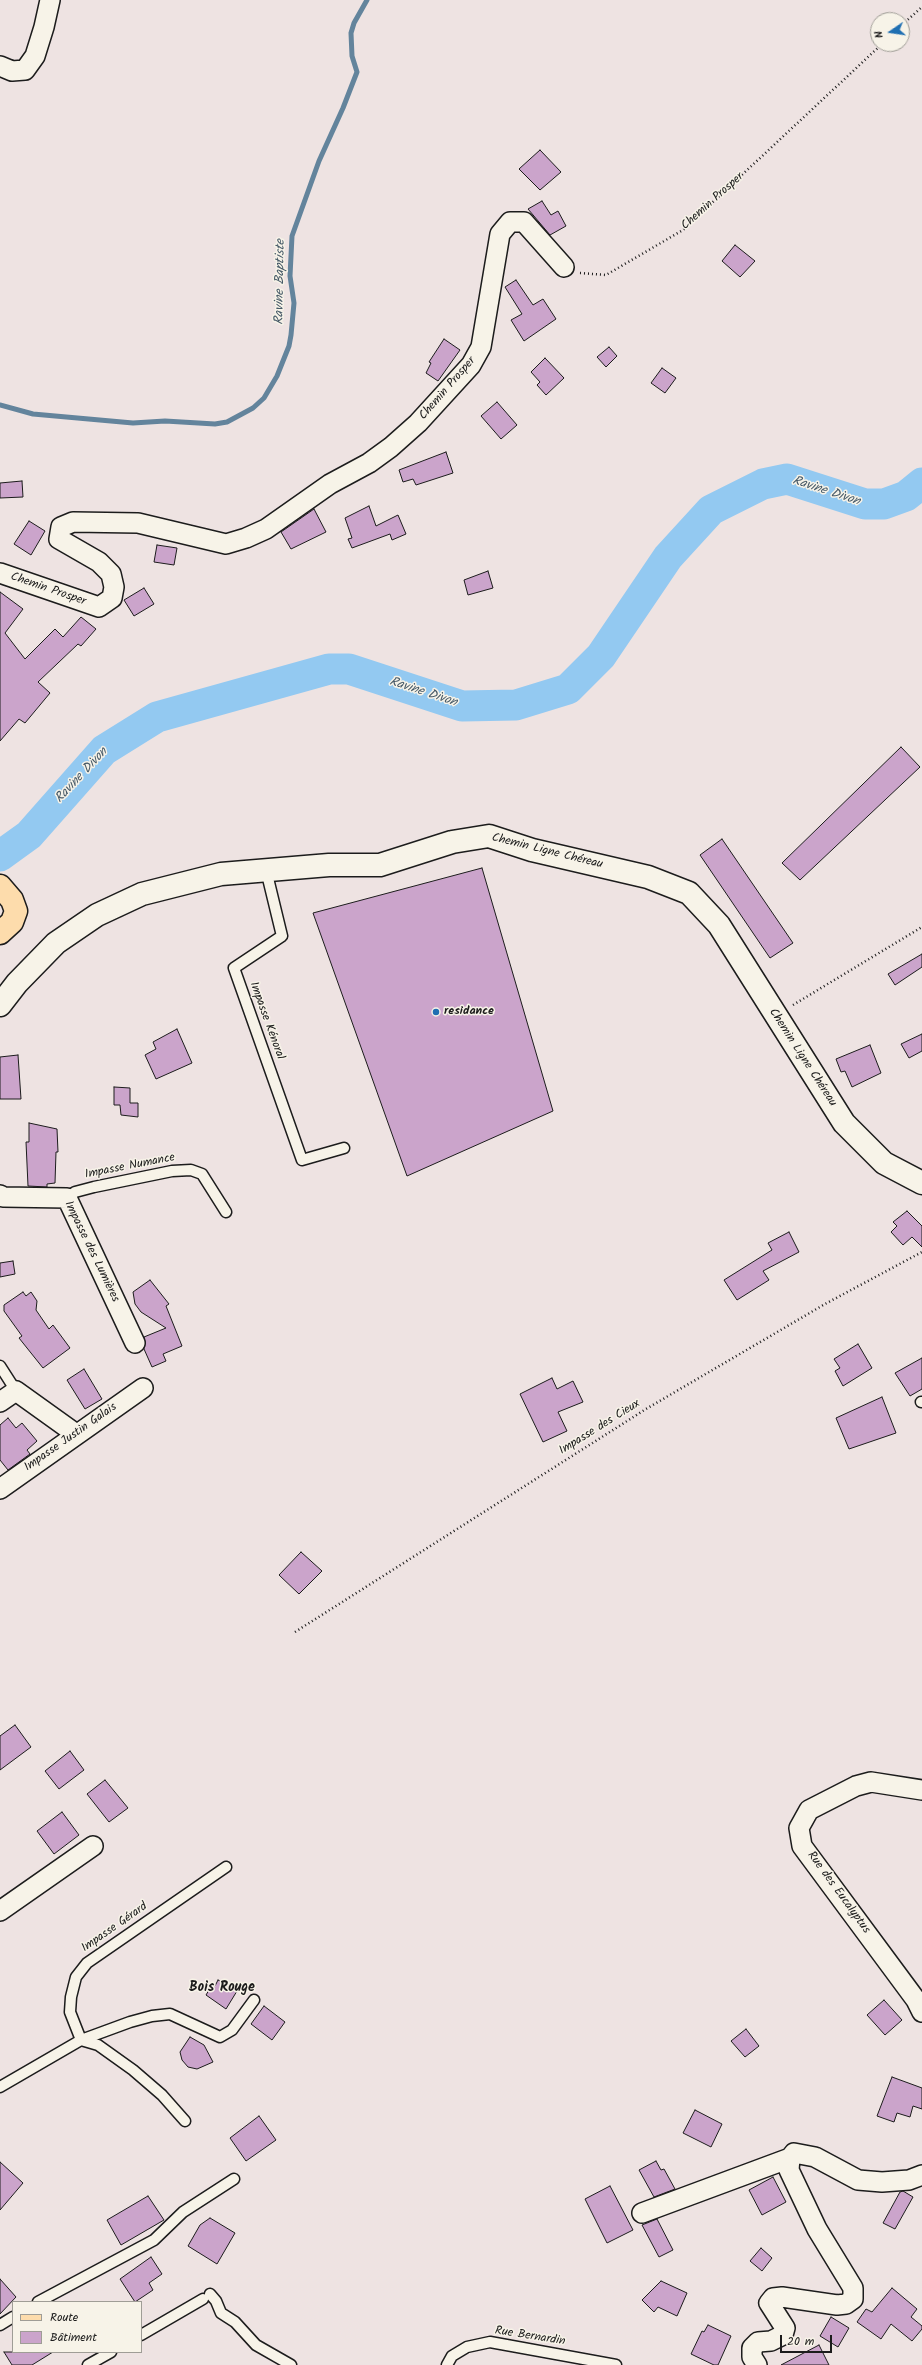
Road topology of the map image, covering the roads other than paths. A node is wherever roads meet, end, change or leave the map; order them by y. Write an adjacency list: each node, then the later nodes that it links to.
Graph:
1 (50, 0): 2 (street)
2 (0, 66)
3 (564, 267): 4 (street, Chemin Prosper)
4 (0, 573)
5 (266, 870): 8 (street, Chemin Ligne Chéreau); 9 (lane, Impasse Kénoral); 10 (street, Chemin Ligne Chéreau)
6 (6, 893): 7 (main road)
7 (0, 933)
8 (0, 1005)
9 (344, 1148)
10 (922, 1183)
11 (0, 1195): 12 (street, Impasse des Lumières)
12 (67, 1198): 13 (lane, Impasse Numance); 14 (street, Impasse des Lumières)
13 (226, 1212)
14 (135, 1343)
15 (0, 1366): 17 (lane)
16 (143, 1388): 19 (street, Impasse Justin Galais)
17 (16, 1391): 18 (street); 19 (street)
18 (0, 1402)
19 (76, 1434): 20 (street, Impasse Justin Galais)
20 (0, 1489)
21 (922, 1790): 26 (street, Rue des Eucalyptus)
22 (93, 1846): 24 (street)
23 (226, 1867): 27 (lane, Impasse Gérard)
24 (0, 1911)
25 (254, 2000): 27 (lane)
26 (922, 2012)
27 (81, 2040): 28 (lane); 29 (lane)
28 (0, 2088)
29 (185, 2121)
30 (790, 2158): 31 (street); 33 (street); 43 (street)
31 (922, 2175)
32 (234, 2180): 34 (lane)
33 (642, 2213)
34 (40, 2301)
35 (12, 2318): 36 (lane)
36 (0, 2325)
37 (142, 2334): 40 (lane)
38 (109, 2353): 39 (lane)
39 (88, 2365)
40 (291, 2365)
41 (447, 2365): 42 (lane, Rue Bernardin)
42 (616, 2365)
43 (757, 2365)

